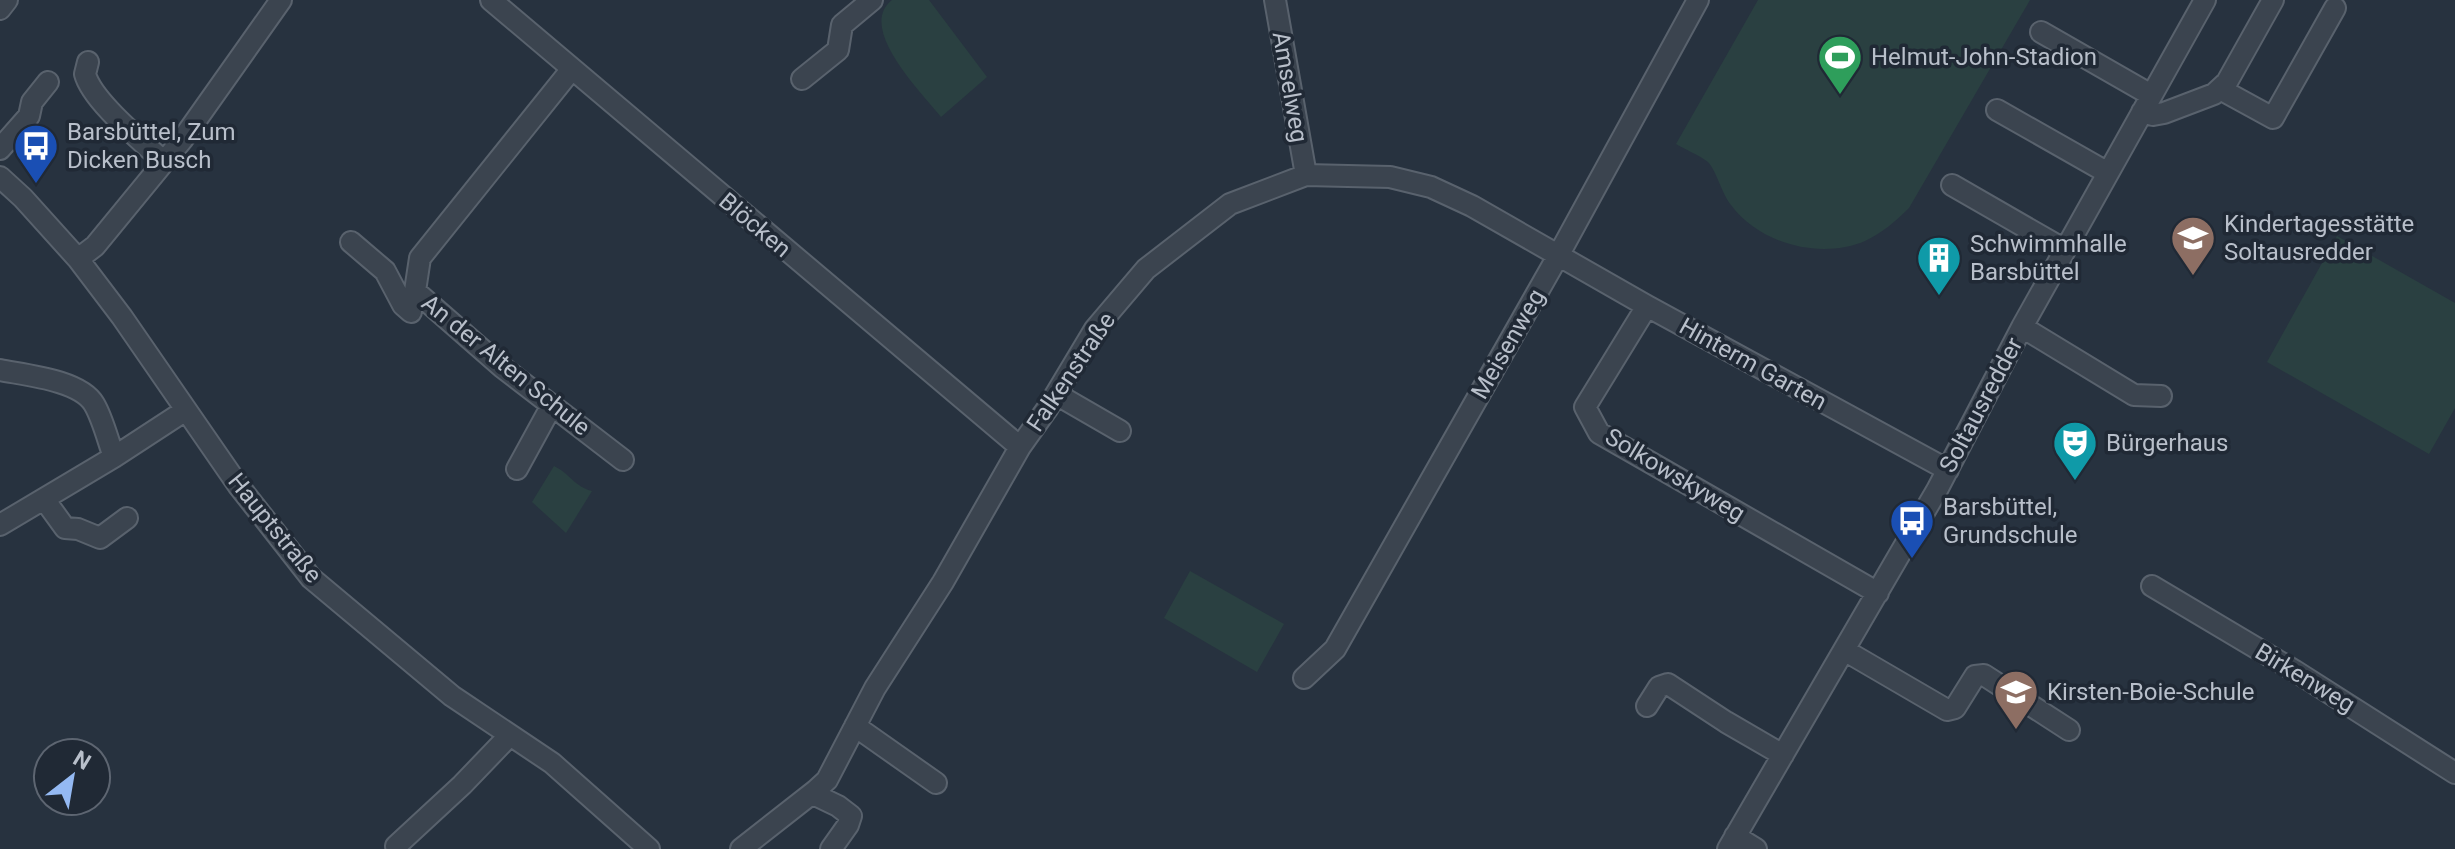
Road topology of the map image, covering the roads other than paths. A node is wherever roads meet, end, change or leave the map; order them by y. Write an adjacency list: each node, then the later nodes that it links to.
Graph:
1 (7, 0): 10 (street)
2 (281, 0): 20 (street)
3 (491, 0): 13 (street, Blöcken)
4 (872, 0): 14 (street)
5 (1275, 0): 22 (street, Amselweg)
6 (1698, 0): 27 (street, Meisenweg)
7 (2205, 0): 17 (street, Soltausredder)
8 (2273, 0): 16 (street)
9 (2335, 8): 16 (street)
10 (0, 9)
11 (2041, 32): 17 (street)
12 (88, 62): 20 (street)
13 (571, 70): 30 (street, An der Alten Schule); 38 (street, Blöcken)
14 (802, 79)
15 (48, 82): 19 (street)
16 (2220, 89): 17 (street)
17 (2147, 103): 21 (street, Soltausredder)
18 (1997, 110): 21 (street)
19 (0, 149)
20 (164, 162): 28 (street)
21 (2108, 173): 26 (street, Soltausredder)
22 (1306, 175): 27 (street, Falkenstraße); 33 (street, Falkenstraße)
23 (0, 177): 28 (street, Hauptstraße)
24 (1952, 185): 26 (street)
25 (351, 242): 30 (street)
26 (2065, 250): 31 (street, Soltausredder)
27 (1558, 256): 29 (street, Hinterm Garten); 49 (street, Meisenweg)
28 (78, 259): 36 (street, Hauptstraße)
29 (1647, 306): 42 (street, Hinterm Garten); 47 (street, Solkowskyweg)
30 (412, 310): 35 (street, An der Alten Schule)
31 (2022, 327): 34 (street); 42 (street, Soltausredder)
32 (0, 370): 39 (street)
33 (1056, 394): 37 (street); 38 (street, Falkenstraße)
34 (2161, 396)
35 (552, 405): 40 (street, An der Alten Schule); 41 (street)
36 (186, 410): 39 (street); 53 (street, Hauptstraße)
37 (1120, 431)
38 (1020, 447): 51 (street, Falkenstraße)
39 (114, 457): 43 (street)
40 (623, 460)
41 (517, 469)
42 (1948, 470): 47 (street, Soltausredder)
43 (44, 499): 44 (street); 45 (street)
44 (127, 518)
45 (0, 525)
46 (2152, 586): 55 (street, Birkenweg)
47 (1878, 593): 48 (street, Soltausredder)
48 (1844, 650): 52 (street); 54 (street, Soltausredder)
49 (1304, 678)
50 (1647, 706): 54 (street)
51 (855, 726): 56 (street); 57 (street, Falkenstraße)
52 (2069, 730)
53 (510, 735): 59 (street); 60 (street, Hauptstraße)
54 (1783, 755): 58 (street, Soltausredder)
55 (2455, 773)
56 (936, 783)
57 (813, 794): 61 (street, Falkenstraße); 62 (street)
58 (1731, 843): 63 (street)
59 (396, 846)
60 (649, 849)
61 (741, 849)
62 (831, 849)
63 (1756, 849)

